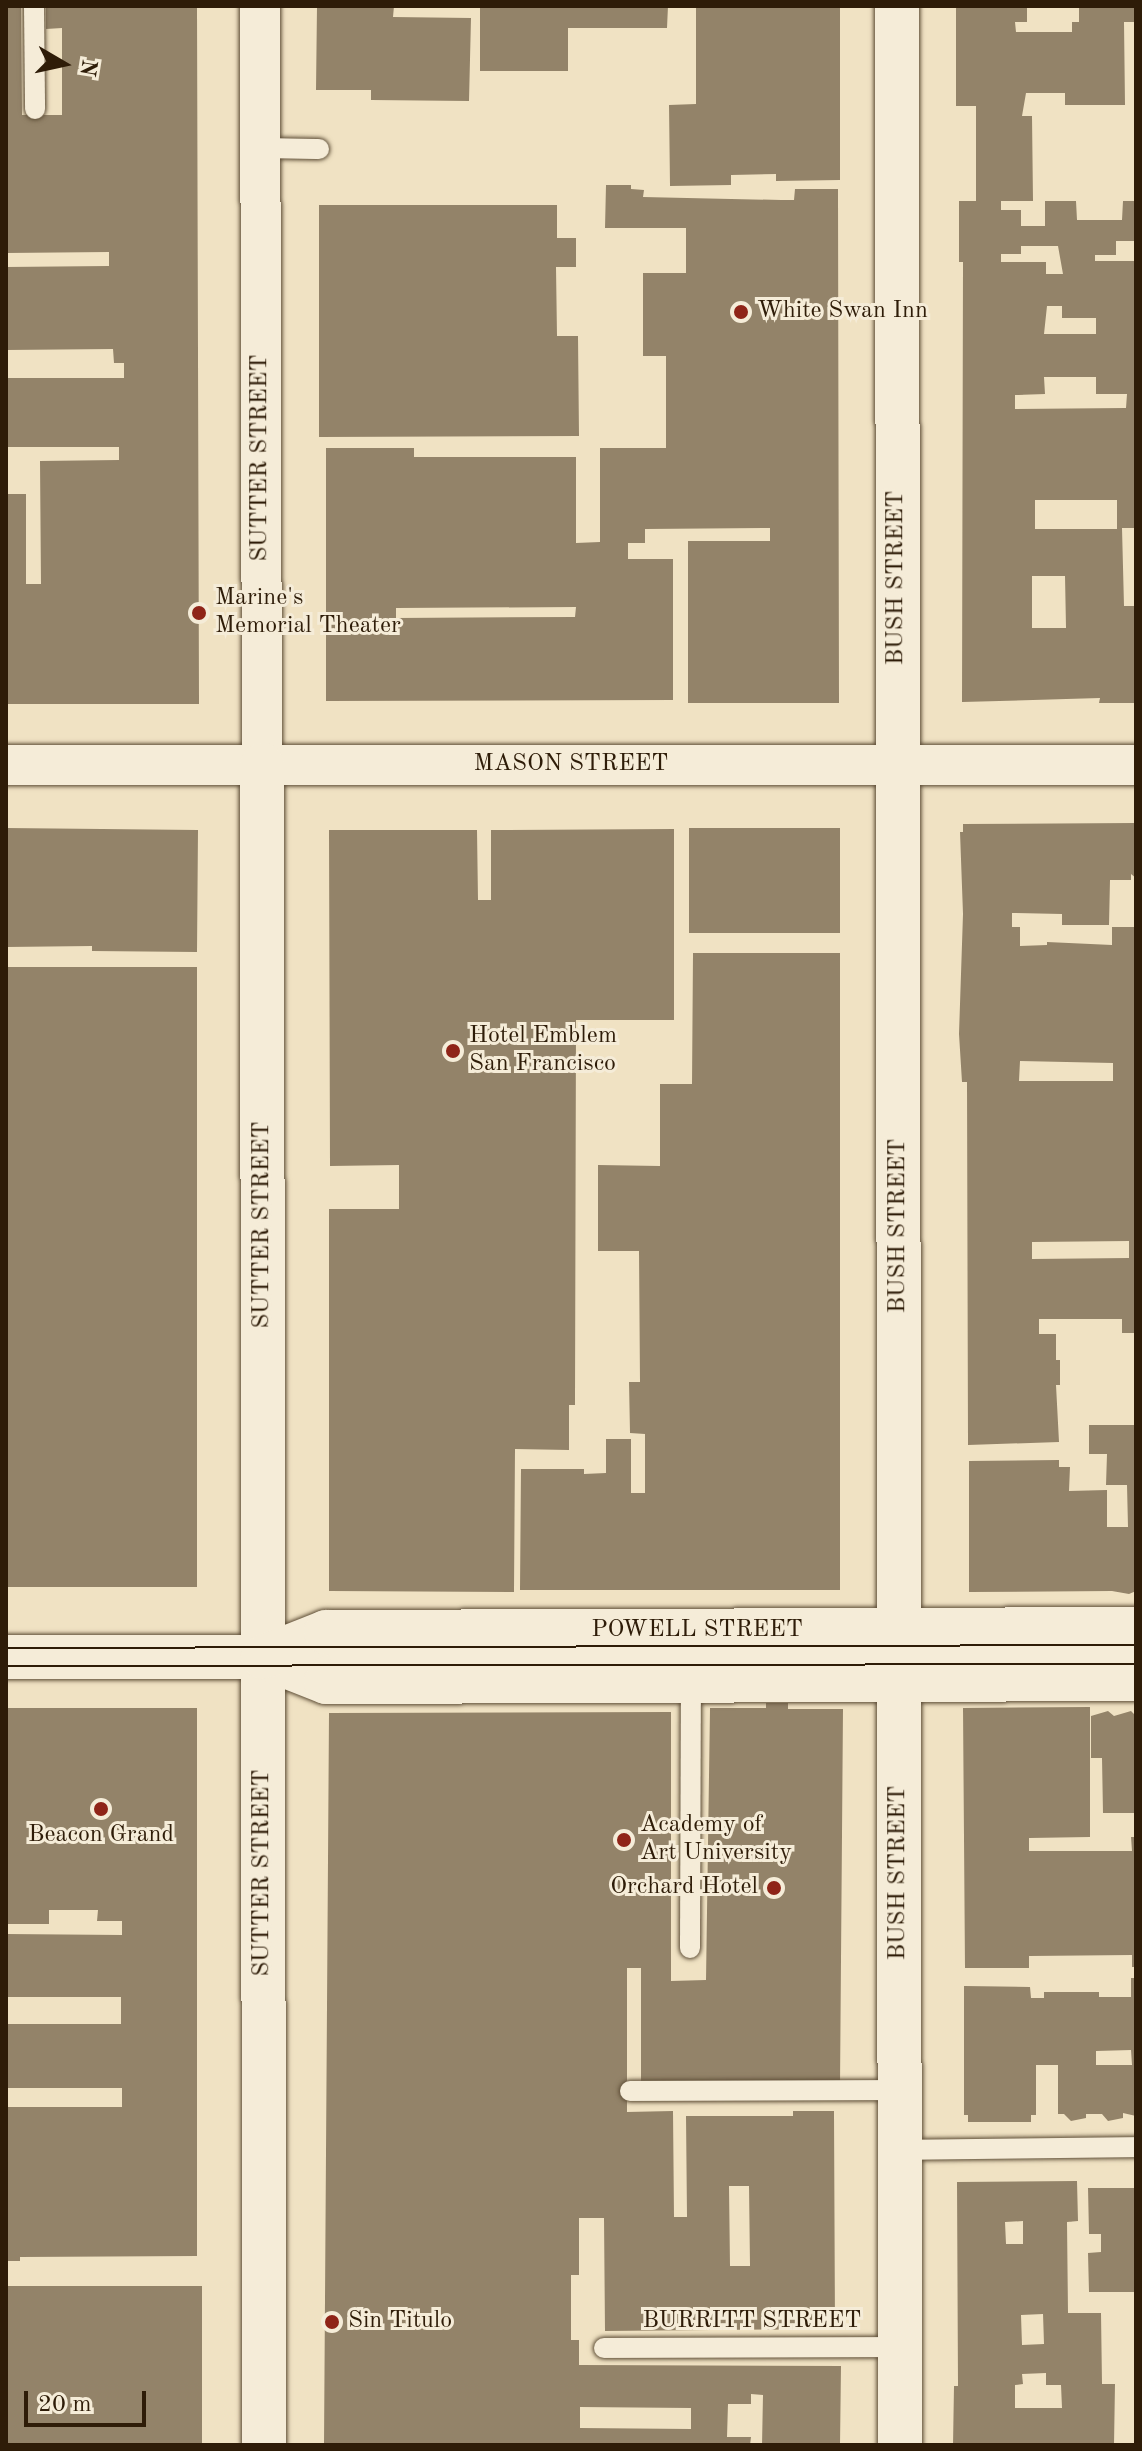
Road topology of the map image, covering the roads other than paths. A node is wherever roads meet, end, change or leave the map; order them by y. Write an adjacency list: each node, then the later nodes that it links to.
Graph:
1 (34, 6): 4 (lane)
2 (260, 6): 5 (street, SUTTER STREET)
3 (897, 6): 9 (street, BUSH STREET)
4 (35, 109)
5 (260, 148): 6 (lane); 8 (street, SUTTER STREET)
6 (319, 149)
7 (6, 765): 8 (street, MASON STREET)
8 (262, 765): 9 (street, MASON STREET); 15 (street, SUTTER STREET)
9 (898, 765): 10 (street, MASON STREET); 12 (street, BUSH STREET)
10 (1136, 765)
11 (1136, 1629): 12 (street, POWELL STREET)
12 (899, 1655): 13 (lane); 15 (street, POWELL STREET); 16 (street, POWELL STREET); 17 (street, POWELL STREET); 19 (street, BUSH STREET)
13 (1136, 1655)
14 (6, 1657): 15 (street, POWELL STREET)
15 (263, 1657): 17 (street, POWELL STREET); 25 (street, SUTTER STREET)
16 (1136, 1679)
17 (691, 1680): 18 (lane)
18 (690, 1948)
19 (900, 2090): 20 (lane); 22 (street, BUSH STREET)
20 (630, 2091)
21 (1136, 2147): 22 (lane)
22 (900, 2150): 23 (street, BUSH STREET)
23 (900, 2347): 24 (lane, BURRITT STREET); 26 (street, BUSH STREET)
24 (604, 2348)
25 (264, 2445)
26 (900, 2445)

